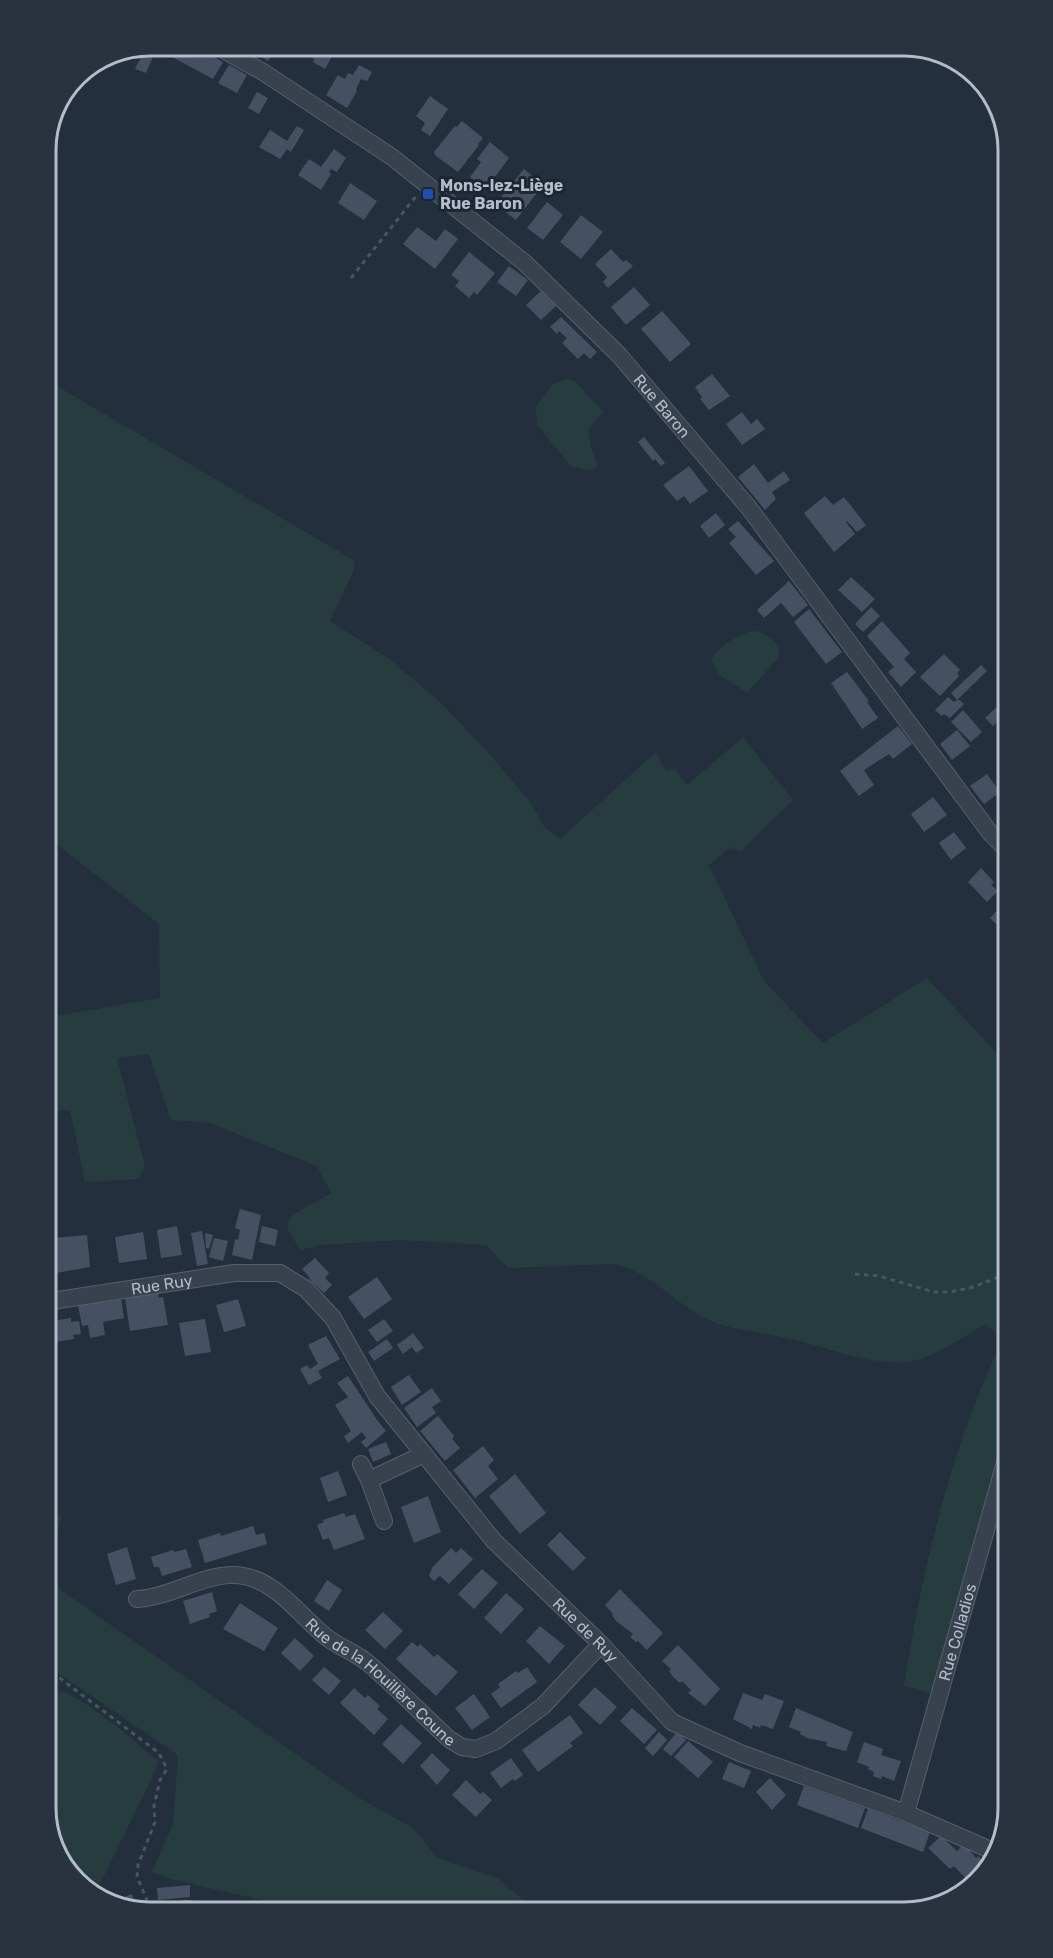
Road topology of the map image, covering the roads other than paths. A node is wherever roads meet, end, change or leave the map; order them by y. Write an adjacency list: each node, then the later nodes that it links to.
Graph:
1 (233, 56): 2 (street, Rue Baron)
2 (998, 841)
3 (280, 1273): 4 (street, Rue Ruy); 5 (street, Rue de Ruy)
4 (56, 1300)
5 (424, 1454): 7 (street); 11 (street, Rue de Ruy)
6 (361, 1464): 7 (street)
7 (369, 1480): 9 (street)
8 (998, 1487): 12 (street, Rue Colladios)
9 (384, 1521)
10 (138, 1599): 11 (street, Rue de la Houillère Coune)
11 (602, 1644): 12 (street, Rue de Ruy)
12 (906, 1813): 13 (street, Rue de Ruy)
13 (988, 1849)

